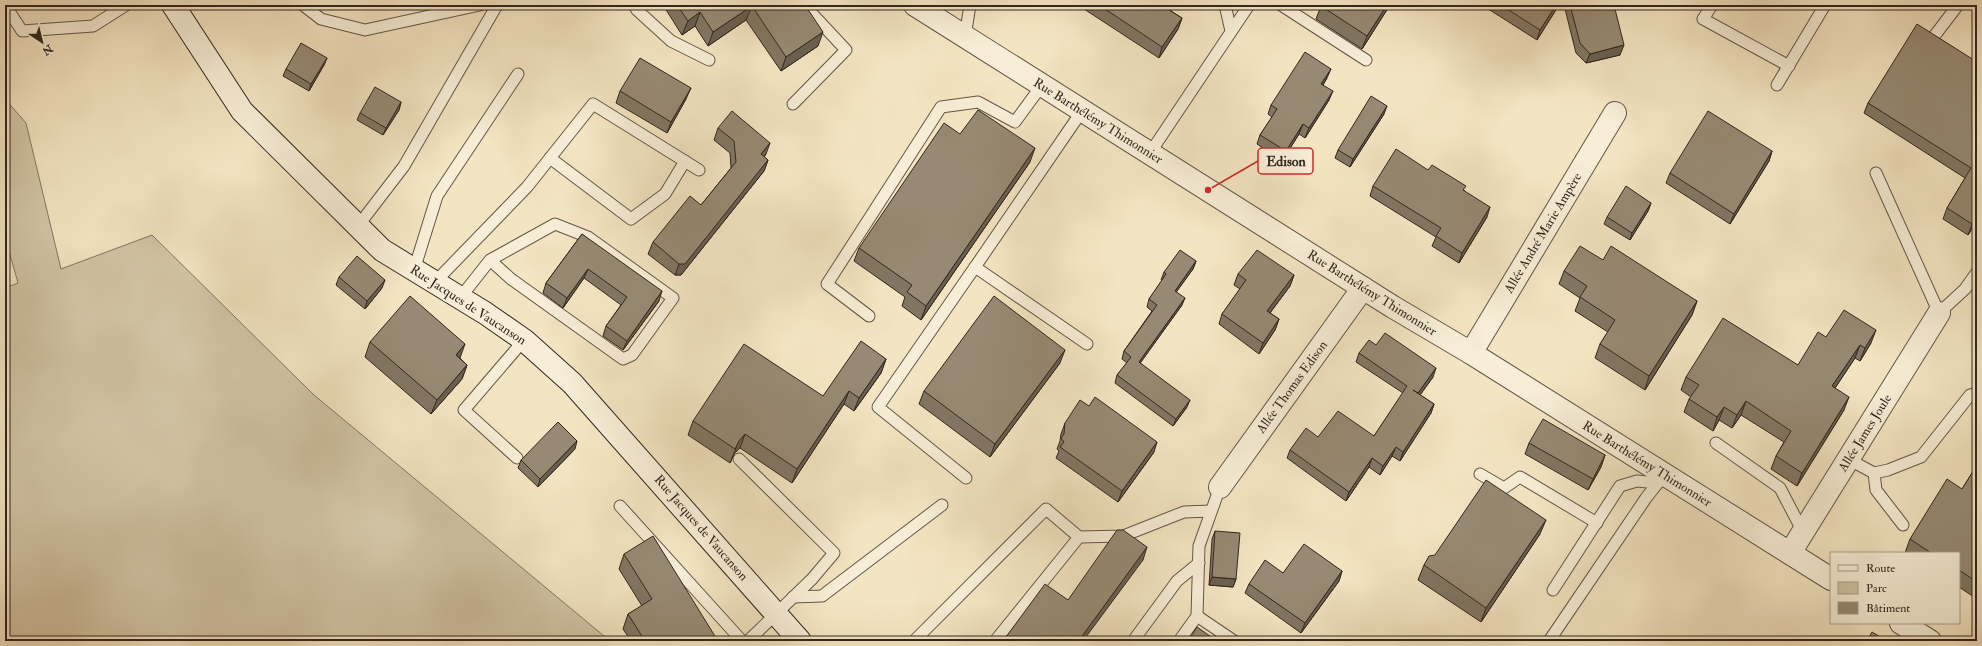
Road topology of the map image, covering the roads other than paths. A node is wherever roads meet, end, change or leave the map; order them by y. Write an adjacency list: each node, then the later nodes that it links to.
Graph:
1 (5, 5): 2 (lane)
2 (126, 5)
3 (173, 5): 34 (street, Rue Jacques de Vaucanson)
4 (303, 5): 5 (lane)
5 (480, 5)
6 (497, 5): 34 (lane)
7 (634, 5): 20 (lane)
8 (804, 5): 26 (lane)
9 (915, 5): 18 (street, Rue Barthélémy Thimonnier)
10 (970, 5): 18 (lane)
11 (1225, 5): 17 (lane)
12 (1249, 5): 17 (lane)
13 (1281, 5): 21 (lane)
14 (1712, 5): 22 (lane)
15 (1825, 5): 22 (lane)
16 (1958, 5): 19 (lane)
17 (1231, 31): 29 (lane)
18 (965, 37): 25 (street, Rue Barthélémy Thimonnier)
19 (1932, 39)
20 (709, 60)
21 (1366, 60)
22 (1789, 66): 24 (lane)
23 (518, 74): 37 (lane)
24 (1778, 85)
25 (1042, 86): 27 (street, Rue Barthélémy Thimonnier); 43 (lane)
26 (793, 104)
27 (1082, 110): 29 (street, Rue Barthélémy Thimonnier); 36 (lane)
28 (1615, 113): 46 (street, Allée André Marie Ampère)
29 (1150, 153): 40 (street, Rue Barthélémy Thimonnier)
30 (550, 158): 31 (lane); 31 (lane); 39 (lane)
31 (685, 161): 32 (lane)
32 (699, 170)
33 (1876, 173): 42 (lane)
34 (358, 226): 37 (street, Rue Jacques de Vaucanson)
35 (490, 260): 35 (lane); 41 (lane)
36 (975, 267): 45 (lane); 54 (lane)
37 (414, 270): 39 (street, Rue Jacques de Vaucanson)
38 (1977, 272): 42 (lane)
39 (435, 282): 41 (street, Rue Jacques de Vaucanson)
40 (1363, 288): 46 (street, Rue Barthélémy Thimonnier); 56 (street, Allée Thomas Edison)
41 (460, 298): 44 (street, Rue Jacques de Vaucanson)
42 (1939, 313): 51 (street, Allée James Joule)
43 (869, 316)
44 (524, 340): 49 (lane); 69 (street, Rue Jacques de Vaucanson)
45 (1087, 344)
46 (1471, 353): 55 (street, Rue Barthélémy Thimonnier)
47 (1977, 393): 52 (lane)
48 (1716, 443): 62 (lane)
49 (517, 458)
50 (739, 459): 68 (lane)
51 (1848, 459): 52 (lane); 62 (street, Allée James Joule)
52 (1874, 473): 61 (lane)
53 (1480, 474): 60 (lane)
54 (966, 478)
55 (1661, 479): 60 (lane); 64 (street, Rue Barthélémy Thimonnier); 80 (lane)
56 (1220, 487): 59 (lane)
57 (942, 505): 68 (lane)
58 (620, 506): 72 (lane)
59 (1211, 511): 63 (lane); 65 (lane)
60 (1596, 523): 67 (lane)
61 (1903, 525)
62 (1803, 532): 64 (street, Allée James Joule)
63 (1078, 537): 75 (lane); 76 (lane)
64 (1790, 553): 66 (street, Rue Barthélémy Thimonnier)
65 (1199, 563): 70 (lane); 77 (lane)
66 (1830, 578)
67 (1553, 590)
68 (793, 597): 69 (lane)
69 (776, 613): 73 (lane); 74 (street, Rue Jacques de Vaucanson)
70 (1197, 616): 78 (lane); 79 (lane)
71 (1903, 624): 81 (street)
72 (742, 641)
73 (748, 641)
74 (800, 641)
75 (914, 641)
76 (995, 641)
77 (1133, 641)
78 (1179, 641)
79 (1234, 641)
80 (1549, 641)
81 (1930, 641)

